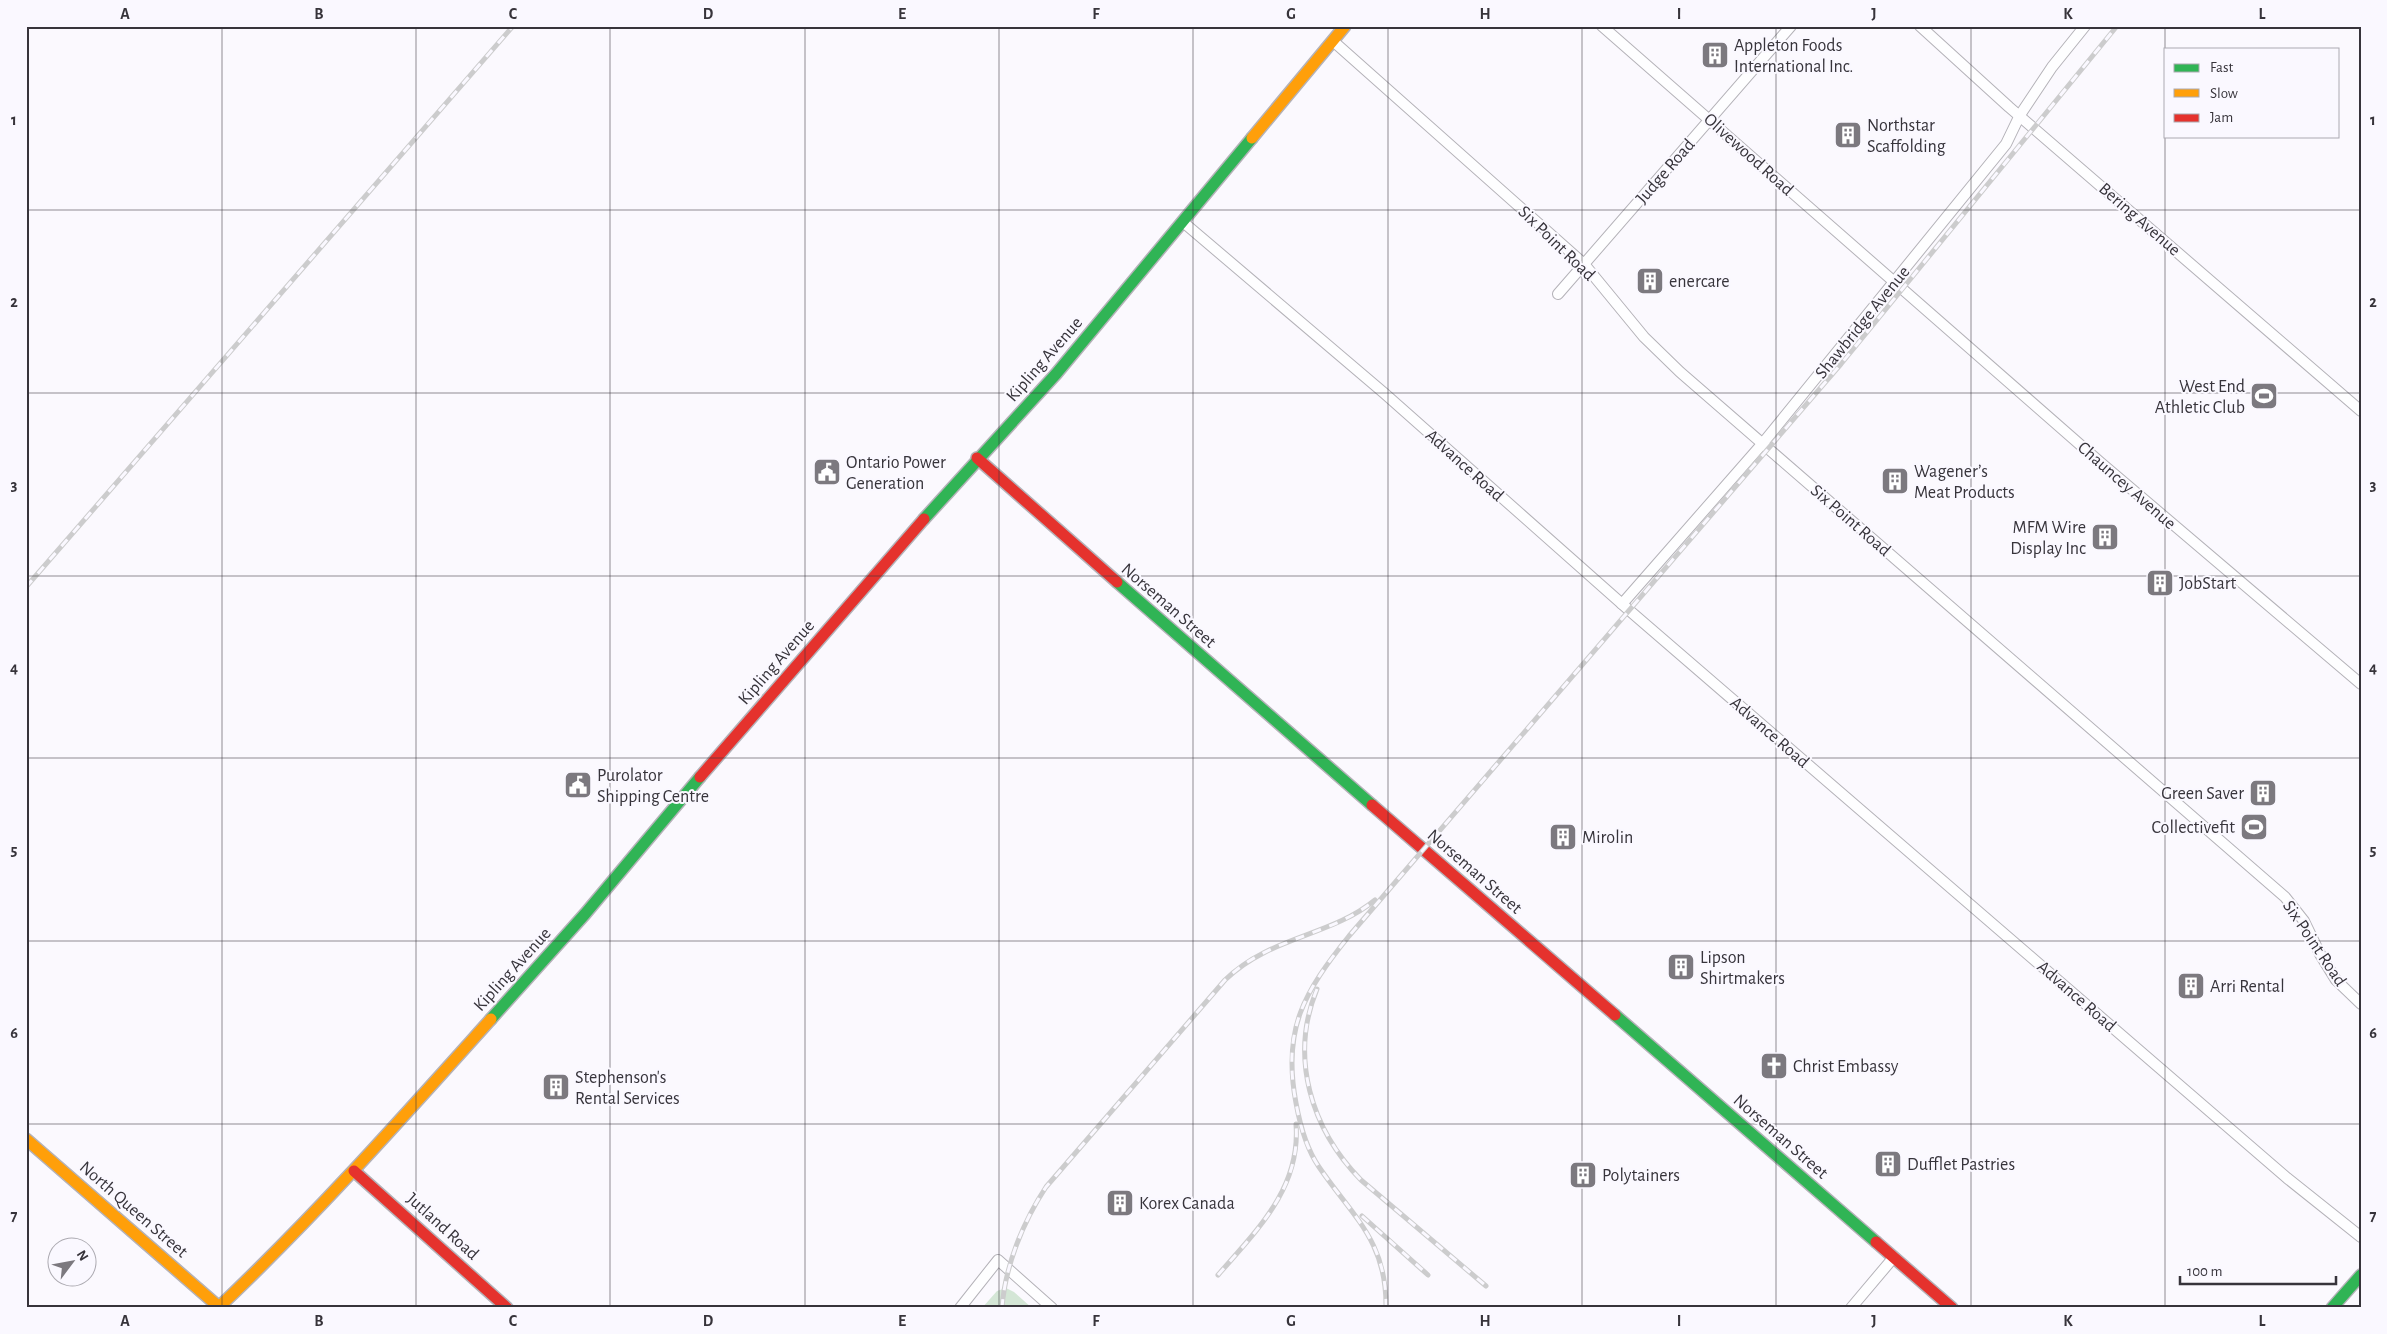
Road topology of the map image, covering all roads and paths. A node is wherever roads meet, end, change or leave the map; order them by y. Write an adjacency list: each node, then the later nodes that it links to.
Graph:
1 (1345, 26): 6 (main road, Kipling Avenue)
2 (1602, 26): 8 (street, Olivewood Road)
3 (1791, 26): 8 (street, Judge Road)
4 (1920, 26): 7 (street, Bering Avenue)
5 (2085, 26): 7 (street, Shawbridge Avenue)
6 (1332, 41): 9 (main road, Kipling Avenue); 10 (street, Six Point Road)
7 (2020, 115): 11 (street, Shawbridge Avenue); 13 (street, Bering Avenue)
8 (1711, 119): 10 (street, Judge Road); 11 (street, Olivewood Road)
9 (1183, 222): 15 (main road, Kipling Avenue); 16 (street, Advance Road)
10 (1584, 264): 12 (street, Judge Road); 14 (street, Six Point Road)
11 (1894, 283): 14 (street, Shawbridge Avenue); 17 (street, Chauncey Avenue)
12 (1558, 294)
13 (2361, 411)
14 (1763, 443): 16 (street, Shawbridge Avenue); 18 (street, Six Point Road)
15 (977, 458): 20 (main road, Kipling Avenue); 22 (main road, Norseman Street)
16 (1622, 604): 21 (street, Advance Road)
17 (2361, 684)
18 (2361, 1004)
19 (26, 1139): 24 (main road, North Queen Street)
20 (354, 1171): 24 (main road, Kipling Avenue); 25 (main road, Jutland Road)
21 (2361, 1237)
22 (1894, 1258): 28 (street); 29 (main road, Norseman Street)
23 (2361, 1275): 30 (main road)
24 (218, 1307)
25 (507, 1308)
26 (960, 1308): 27 (street)
27 (1052, 1308)
28 (1850, 1308)
29 (1952, 1308)
30 (2332, 1308)

